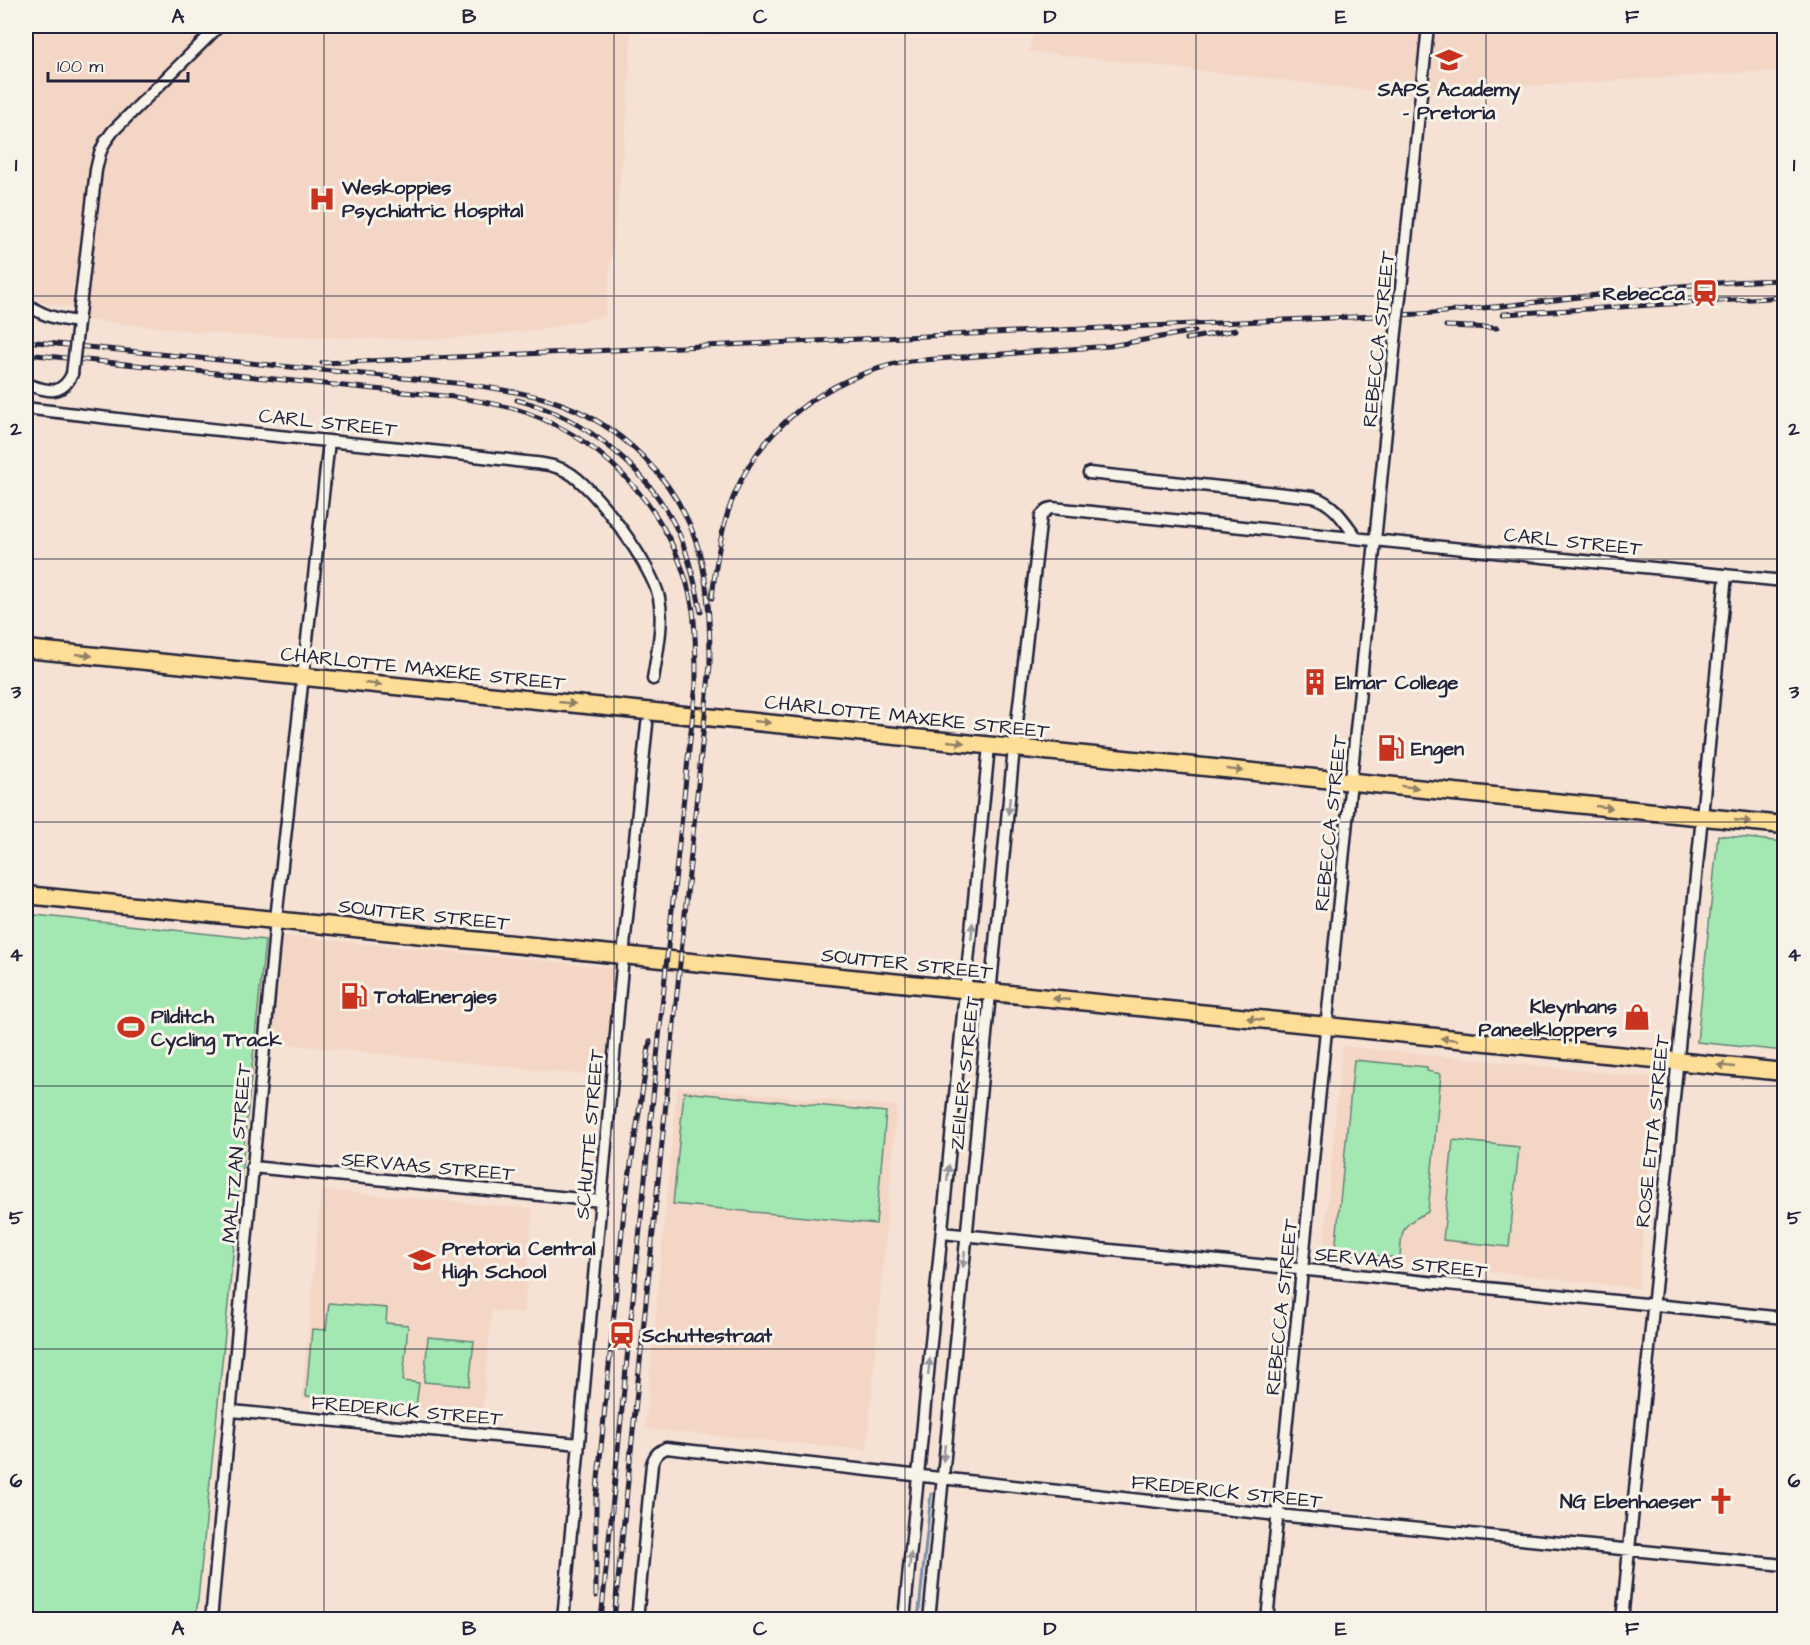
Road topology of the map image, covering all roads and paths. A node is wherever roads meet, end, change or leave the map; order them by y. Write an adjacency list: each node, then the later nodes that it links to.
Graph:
1 (219, 26): 4 (street)
2 (1427, 27): 11 (street, REBECCA STREET, bridge)
3 (26, 303): 4 (street)
4 (78, 322): 5 (street, bridge)
5 (26, 384)
6 (26, 408): 7 (street, CARL STREET)
7 (330, 441): 15 (street, MALTZAN STREET); 16 (street, CARL STREET)
8 (1089, 473): 10 (street)
9 (1038, 530): 10 (street, CARL STREET); 19 (street, ZEILER STREET)
10 (1357, 538): 11 (street, CARL STREET)
11 (1376, 540): 12 (street, CARL STREET); 20 (street, REBECCA STREET)
12 (1726, 575): 13 (street, CARL STREET); 21 (street, ROSE ETTA STREET)
13 (1785, 580)
14 (26, 649): 15 (main road, CHARLOTTE MAXEKE STREET, one-way to 15)
15 (302, 677): 18 (main road, CHARLOTTE MAXEKE STREET, one-way to 18); 24 (street, MALTZAN STREET)
16 (653, 679)
17 (647, 724): 25 (street, SCHUTTE STREET)
18 (989, 746): 19 (main road, CHARLOTTE MAXEKE STREET); 26 (street, ZEILER STREET, one-way to 18)
19 (1014, 748): 20 (main road, CHARLOTTE MAXEKE STREET, one-way to 20); 27 (street, ZEILER STREET, one-way to 27)
20 (1352, 781): 21 (main road, CHARLOTTE MAXEKE STREET, one-way to 21); 28 (street, REBECCA STREET)
21 (1702, 817): 22 (main road, CHARLOTTE MAXEKE STREET, one-way to 22); 29 (street, ROSE ETTA STREET)
22 (1785, 825)
23 (26, 895): 24 (main road, SOUTTER STREET)
24 (276, 919): 25 (main road, SOUTTER STREET); 31 (street, MALTZAN STREET)
25 (623, 956): 26 (main road, SOUTTER STREET); 32 (street, SCHUTTE STREET)
26 (966, 990): 27 (main road, SOUTTER STREET); 33 (street, ZEILER STREET, one-way to 26)
27 (990, 992): 28 (main road, SOUTTER STREET, one-way to 27); 34 (street, ZEILER STREET)
28 (1328, 1027): 29 (main road, SOUTTER STREET, one-way to 28); 35 (street, REBECCA STREET)
29 (1678, 1062): 30 (main road, SOUTTER STREET, one-way to 29); 36 (street, ROSE ETTA STREET)
30 (1785, 1072)
31 (252, 1167): 32 (street, SERVAAS STREET); 38 (street, MALTZAN STREET)
32 (601, 1201): 39 (street, SCHUTTE STREET)
33 (942, 1233): 34 (street, SERVAAS STREET); 40 (street, ZEILER STREET, one-way to 33)
34 (967, 1234): 35 (street, SERVAAS STREET); 41 (street, ZEILER STREET, one-way to 41)
35 (1303, 1270): 36 (street, SERVAAS STREET); 42 (street, REBECCA STREET)
36 (1652, 1306): 37 (street, SERVAAS STREET); 43 (street, ROSE ETTA STREET)
37 (1785, 1318)
38 (232, 1411): 39 (street, FREDERICK STREET); 45 (street, MALTZAN STREET)
39 (579, 1444): 46 (street, SCHUTTE STREET)
40 (918, 1474): 41 (street, FREDERICK STREET); 47 (street, FREDERICK STREET); 48 (street, ZEILER STREET, one-way to 40)
41 (942, 1478): 42 (street, FREDERICK STREET); 49 (street, ZEILER STREET)
42 (1278, 1515): 43 (street, FREDERICK STREET); 50 (street, REBECCA STREET)
43 (1629, 1550): 44 (street, FREDERICK STREET); 51 (street, ROSE ETTA STREET)
44 (1785, 1565)
45 (211, 1620)
46 (563, 1620)
47 (637, 1620)
48 (904, 1620)
49 (929, 1620)
50 (1267, 1620)
51 (1622, 1620)

